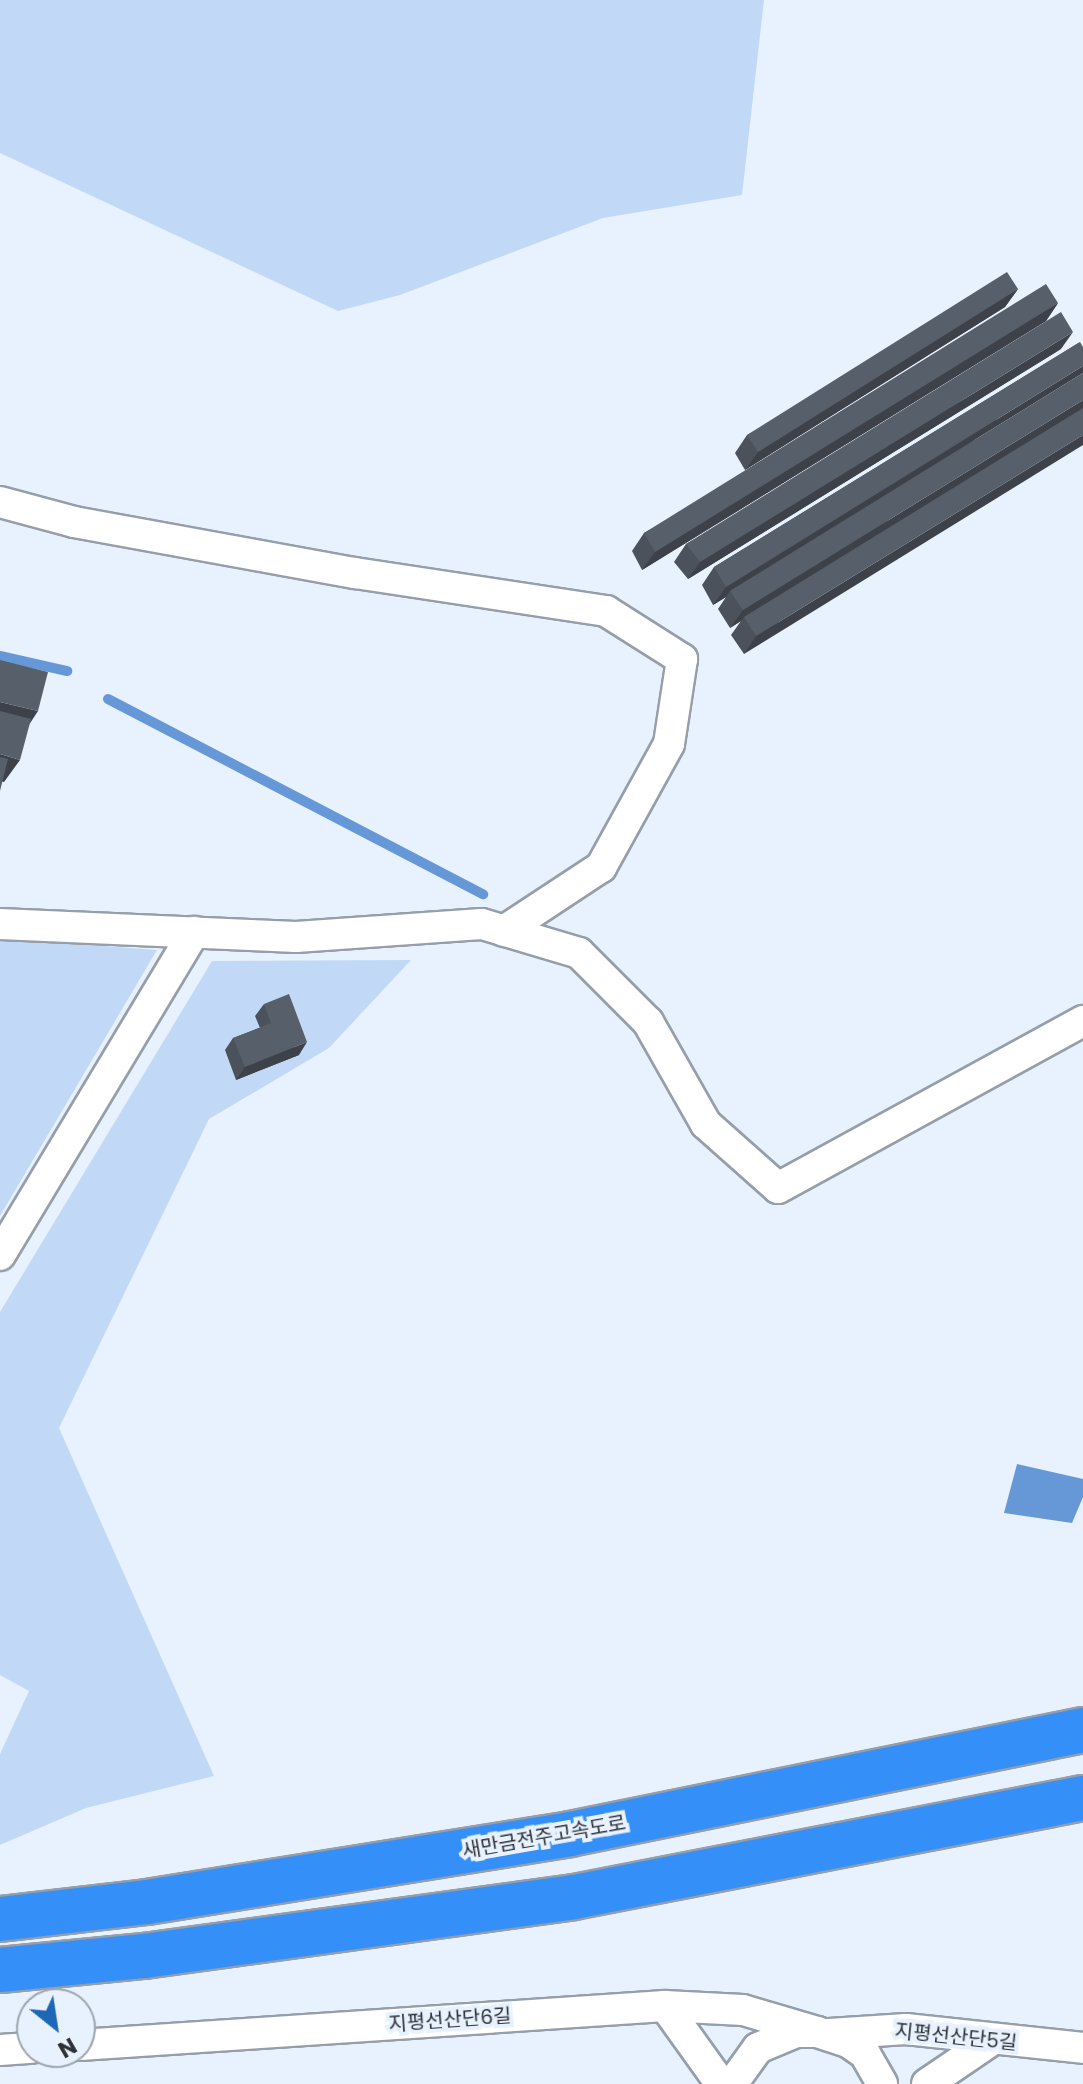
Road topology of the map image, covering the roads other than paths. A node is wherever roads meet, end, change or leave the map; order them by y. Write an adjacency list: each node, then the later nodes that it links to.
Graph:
1 (0, 502): 3 (street)
2 (0, 924): 4 (street)
3 (504, 931): 4 (street); 5 (street)
4 (194, 932): 6 (street)
5 (1083, 1021)
6 (0, 1255)
7 (1083, 1730): 9 (highway, 새만금전주고속도로)
8 (1083, 1798): 10 (highway)
9 (0, 1919)
10 (0, 1970)
11 (665, 2006): 12 (street, 지평선산단6길); 14 (street, 지평선산단6길); 16 (street)
12 (823, 2033): 13 (street, 지평선산단5길); 17 (street, 지평선산단5길); 18 (street)
13 (989, 2042): 15 (street, 지평선산단5길); 19 (street)
14 (96, 2044)
15 (1083, 2048)
16 (721, 2084)
17 (732, 2084)
18 (882, 2084)
19 (927, 2084)

